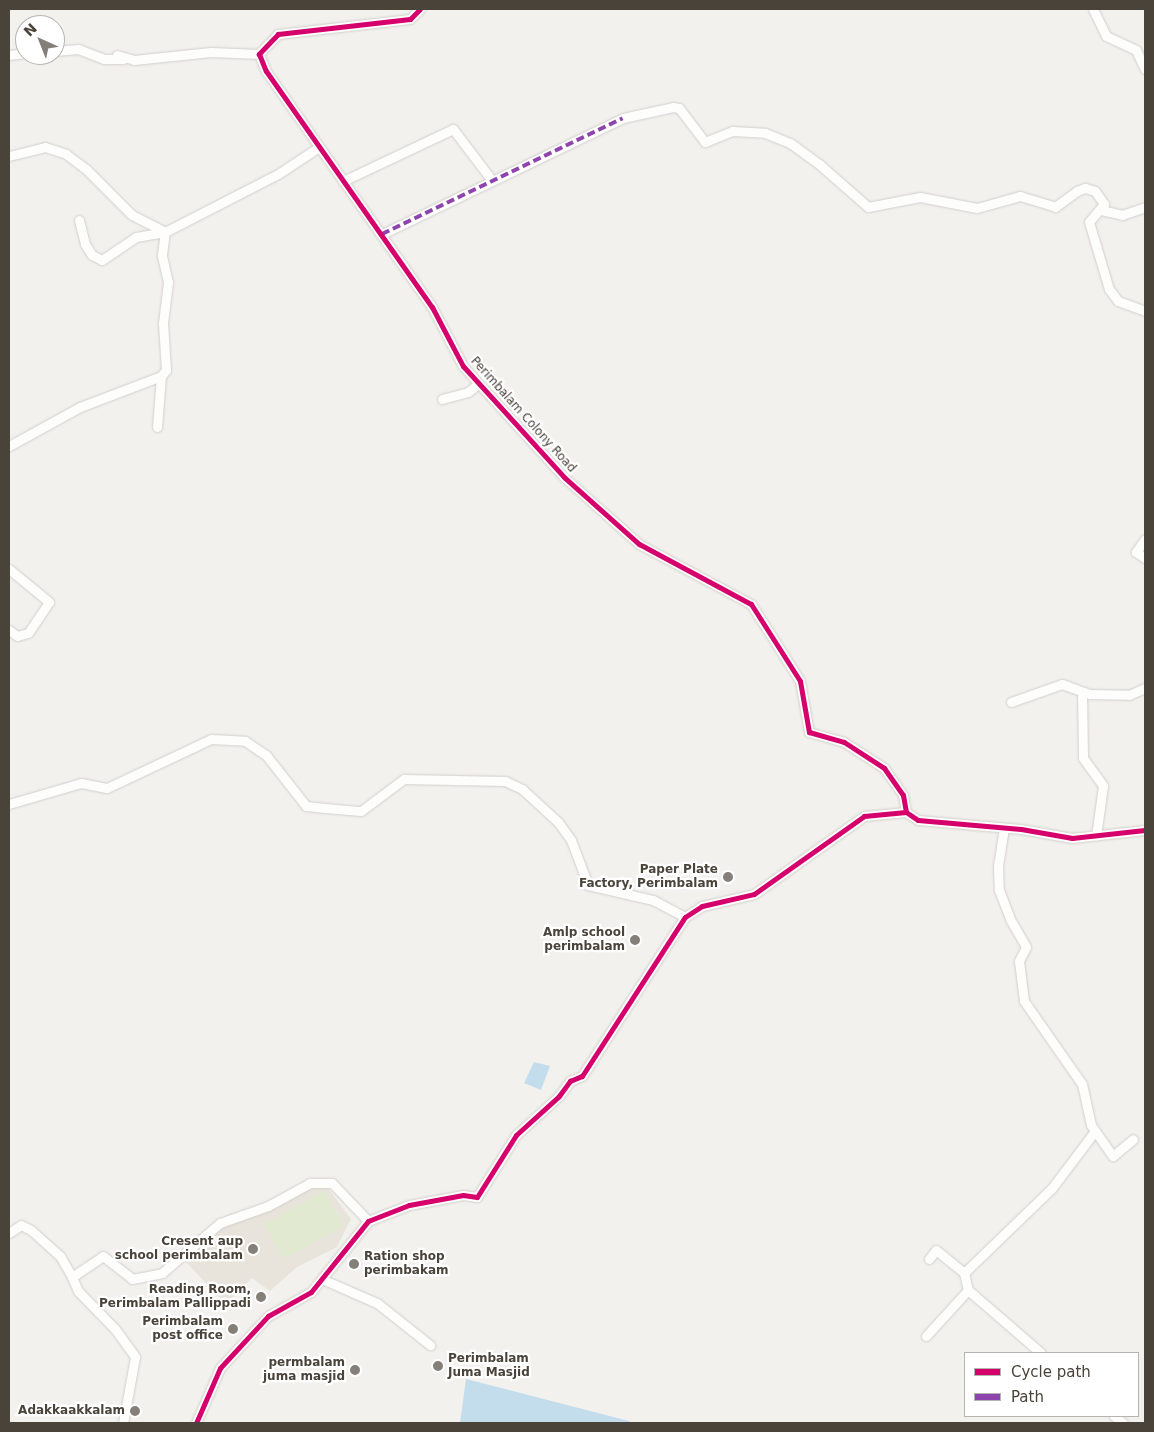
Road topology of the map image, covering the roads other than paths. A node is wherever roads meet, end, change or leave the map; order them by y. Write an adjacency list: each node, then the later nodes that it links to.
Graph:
1 (420, 9): 4 (street)
2 (1093, 9): 7 (street)
3 (65, 50): 6 (street)
4 (259, 54): 6 (street); 8 (street, Perimbalam Colony Road)
5 (117, 56): 6 (street)
6 (130, 59)
7 (1145, 69)
8 (319, 147): 11 (street, Perimbalam Colony Road); 15 (street)
9 (9, 156): 15 (street)
10 (491, 179): 11 (street); 13 (street); 16 (street)
11 (342, 181): 16 (street, Perimbalam Colony Road)
12 (1145, 207): 13 (street)
13 (1101, 210): 17 (street)
14 (79, 220): 15 (street)
15 (165, 232): 18 (street)
16 (382, 234): 19 (street, Perimbalam Colony Road)
17 (1145, 310)
18 (161, 376): 21 (street); 22 (street)
19 (479, 383): 20 (street); 31 (street, Perimbalam Colony Road)
20 (442, 399)
21 (157, 427)
22 (9, 446)
23 (1145, 539): 24 (street)
24 (1145, 558)
25 (9, 569): 26 (street)
26 (9, 630)
27 (1145, 688): 28 (street)
28 (1082, 692): 29 (street); 34 (street)
29 (1012, 702)
30 (9, 804): 35 (street)
31 (906, 812): 32 (street); 35 (street)
32 (1004, 828): 34 (street); 36 (street)
33 (1145, 830): 34 (street)
34 (1096, 836)
35 (685, 918): 38 (street)
36 (1095, 1131): 37 (street); 41 (street)
37 (1133, 1139)
38 (368, 1221): 42 (street); 43 (street)
39 (9, 1233): 42 (street)
40 (929, 1259): 41 (street)
41 (964, 1273): 44 (street)
42 (72, 1278): 48 (street)
43 (322, 1279): 46 (street); 49 (street)
44 (968, 1290): 45 (street); 47 (street)
45 (926, 1336)
46 (430, 1345)
47 (1040, 1352)
48 (123, 1423)
49 (196, 1423)

